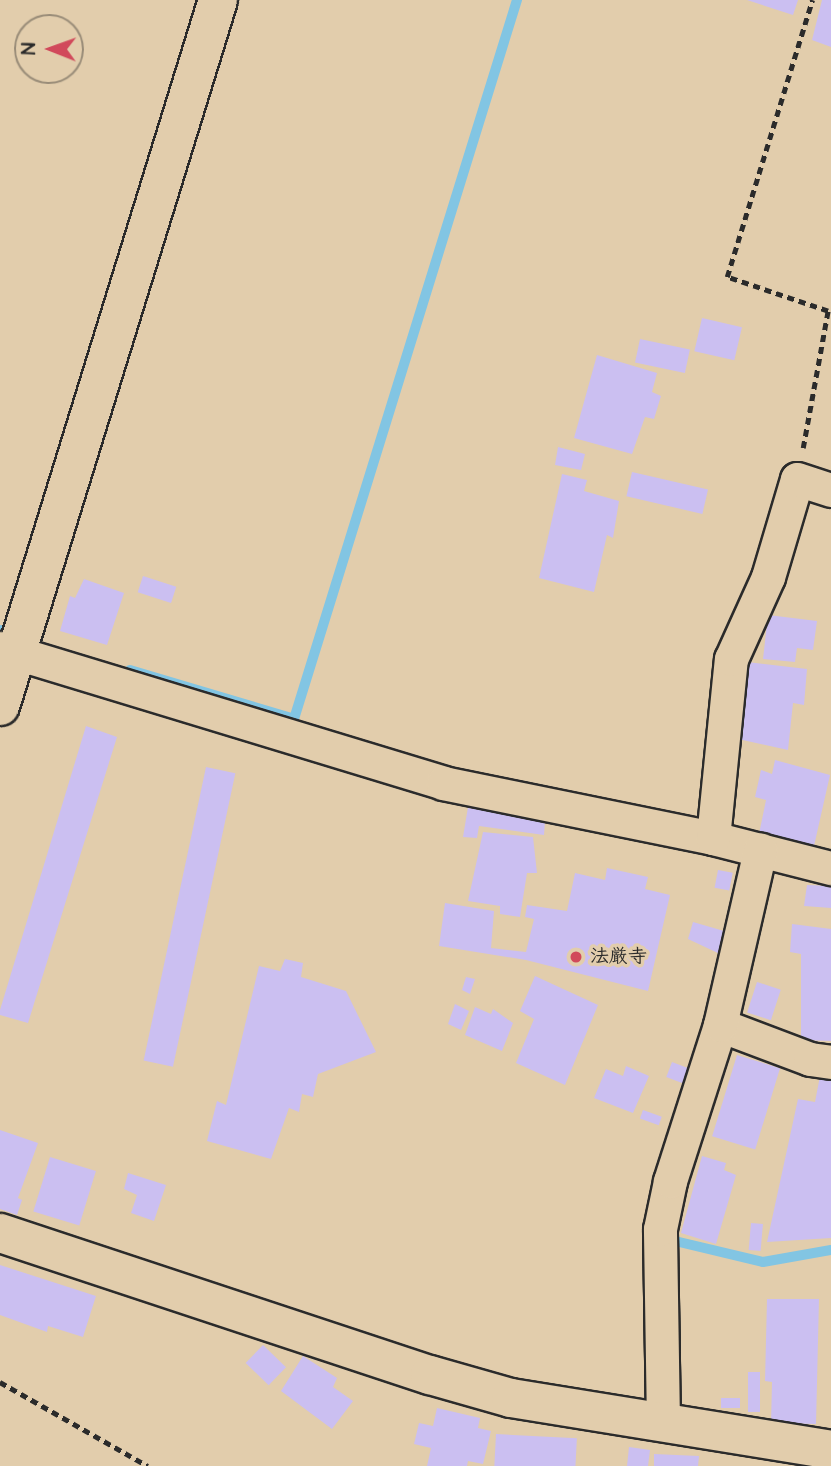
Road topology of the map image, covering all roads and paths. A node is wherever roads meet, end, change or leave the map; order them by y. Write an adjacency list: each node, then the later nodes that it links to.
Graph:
1 (218, 0): 5 (street)
2 (812, 0): 3 (path)
3 (797, 479): 4 (street); 7 (street)
4 (831, 491)
5 (8, 651): 6 (street); 7 (street)
6 (0, 706)
7 (713, 838): 8 (street)
8 (760, 849): 9 (street); 10 (street)
9 (831, 868)
10 (720, 1025): 11 (street); 14 (street)
11 (831, 1062)
12 (0, 1233): 14 (street)
13 (0, 1382): 16 (path)
14 (663, 1424): 15 (street)
15 (831, 1450)
16 (148, 1466)

